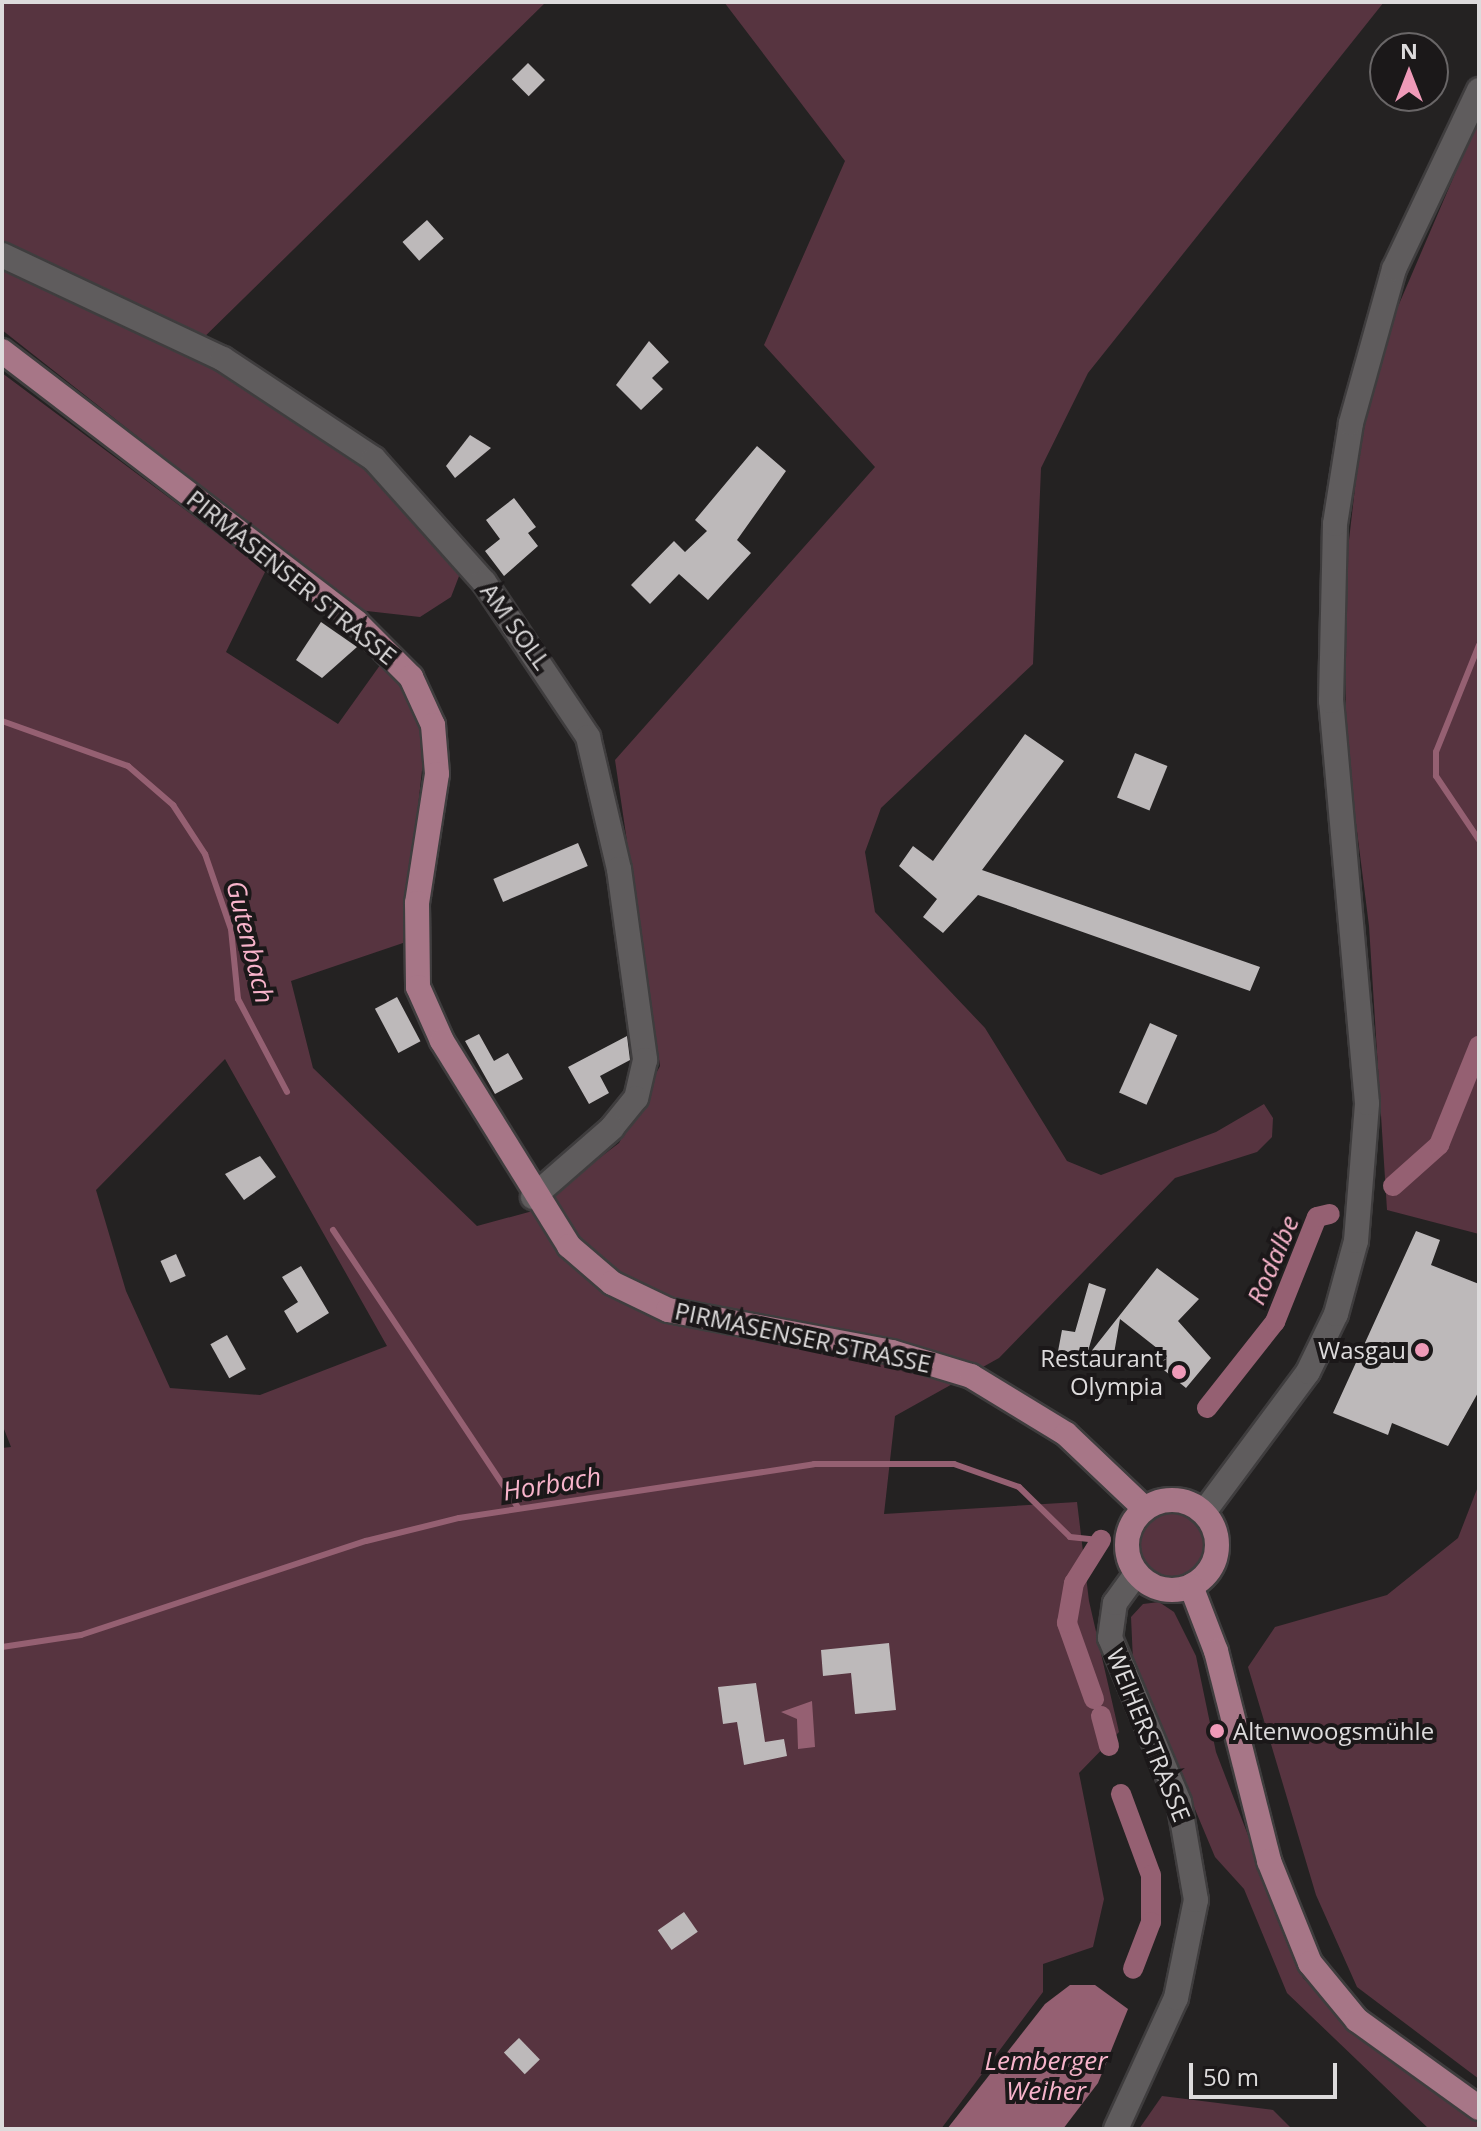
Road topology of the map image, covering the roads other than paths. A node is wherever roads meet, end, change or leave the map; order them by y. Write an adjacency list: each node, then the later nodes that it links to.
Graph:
1 (1479, 90): 6 (street)
2 (2, 255): 4 (street, AM SOLL)
3 (2, 351): 4 (main road, PIRMASENSER STRASSE)
4 (533, 1197): 5 (main road, PIRMASENSER STRASSE)
5 (1144, 1508): 6 (main road); 7 (main road)
6 (1204, 1512): 8 (main road)
7 (1136, 1574): 8 (main road); 10 (street, WEIHERSTRASSE)
8 (1191, 1586): 9 (main road)
9 (1479, 2108)
10 (1116, 2129)

